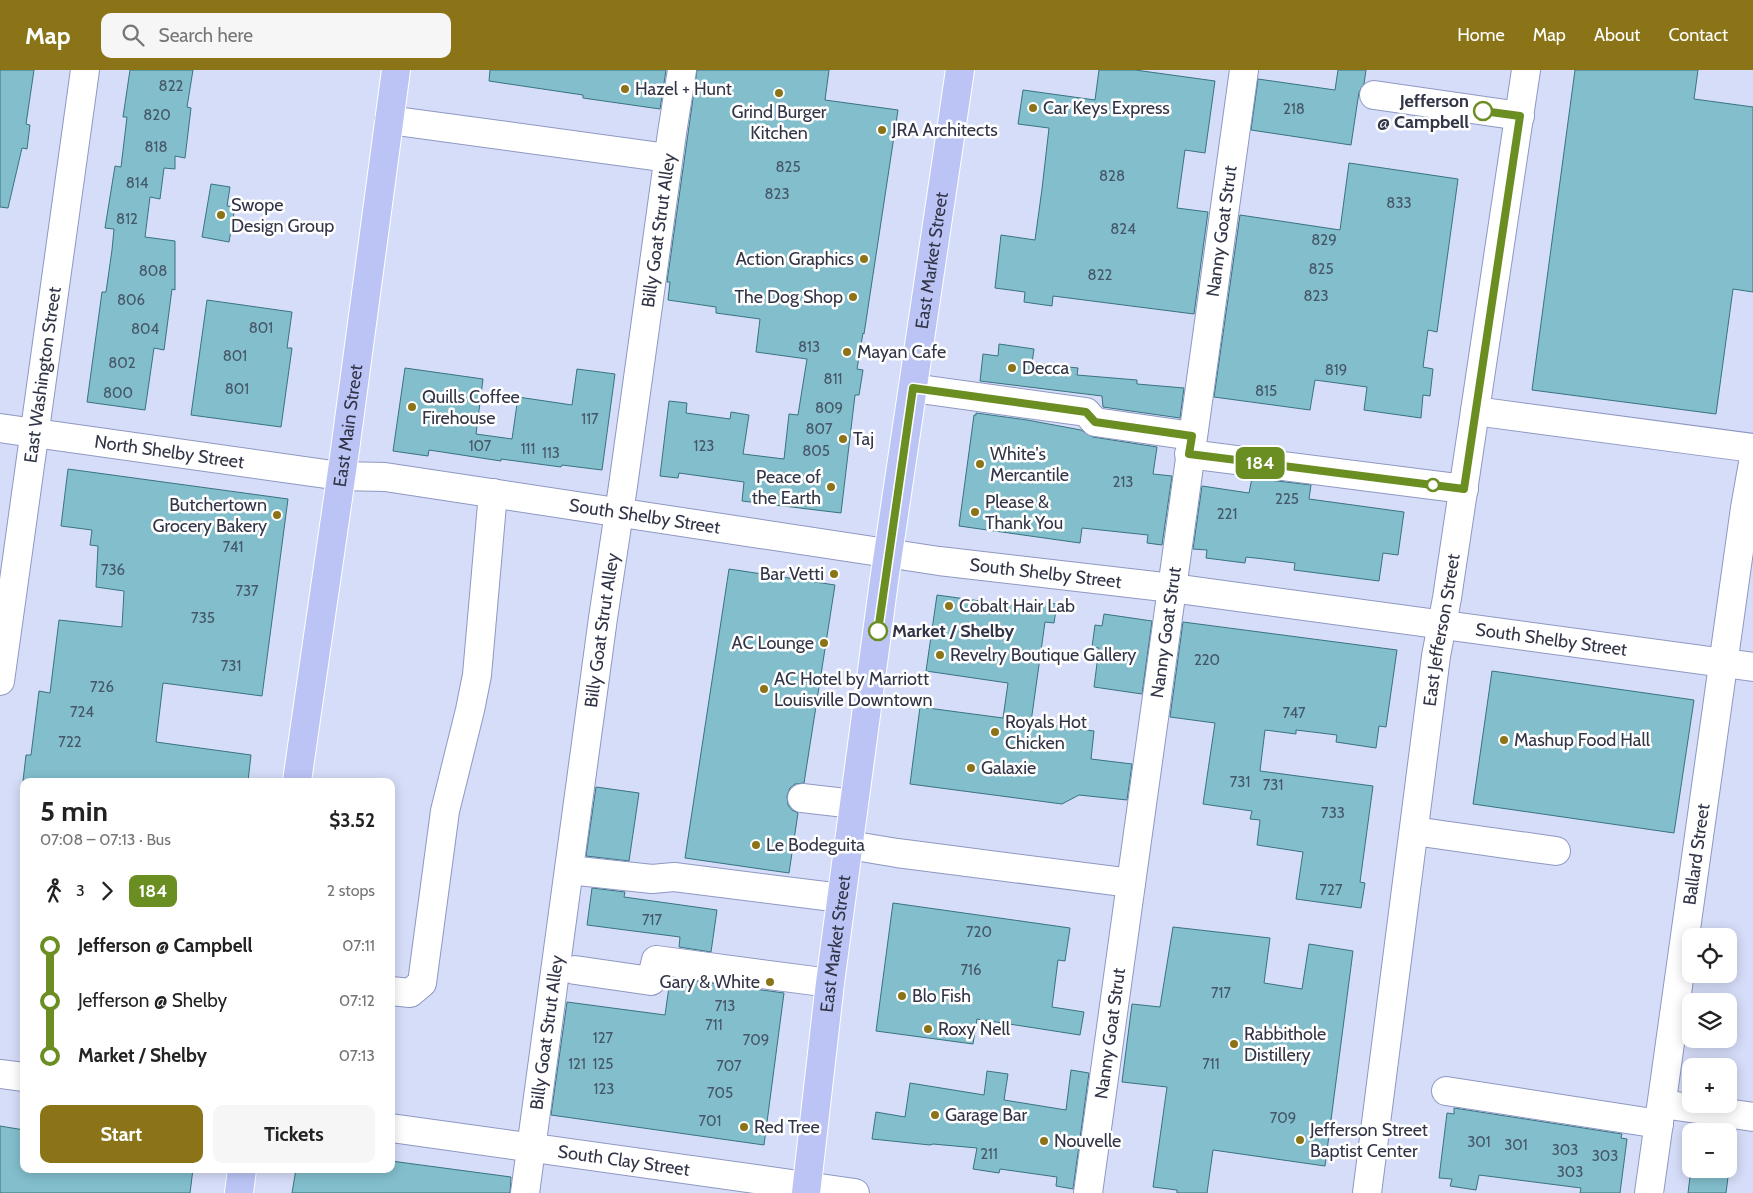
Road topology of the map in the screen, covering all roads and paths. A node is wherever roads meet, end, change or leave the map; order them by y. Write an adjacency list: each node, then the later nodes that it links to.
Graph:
1 (85, 70): 14 (street, East Washington Street)
2 (396, 70): 9 (main road, East Main Street)
3 (682, 70): 10 (street, Billy Goat Strut Alley)
4 (960, 70): 11 (main road, East Market Street)
5 (1244, 70): 15 (street, Nanny Goat Strut)
6 (1526, 70): 8 (street, East Jefferson Street)
7 (1374, 95): 8 (street)
8 (1520, 116): 12 (street, East Jefferson Street)
9 (389, 120): 10 (street); 18 (main road, East Main Street)
10 (668, 158): 22 (street, Billy Goat Strut Alley)
11 (913, 388): 15 (street); 23 (main road, East Market Street)
12 (1475, 411): 16 (street); 19 (street, East Jefferson Street)
13 (0, 428): 14 (street, North Shelby Street)
14 (35, 433): 18 (street, North Shelby Street); 28 (street, East Washington Street)
15 (1191, 445): 19 (street); 24 (street, Nanny Goat Strut)
16 (1753, 448)
17 (1753, 462): 21 (street, Ballard Street)
18 (340, 476): 20 (street, South Shelby Street); 29 (main road, East Main Street)
19 (1464, 489): 25 (street, East Jefferson Street)
20 (493, 493): 22 (street, South Shelby Street); 40 (street)
21 (1749, 509): 26 (street, Ballard Street)
22 (619, 512): 23 (street, South Shelby Street); 35 (street, Billy Goat Strut Alley)
23 (889, 553): 24 (street, South Shelby Street); 31 (main road, East Market Street)
24 (1172, 588): 25 (street, South Shelby Street); 36 (street, Nanny Goat Strut)
25 (1442, 626): 26 (street, South Shelby Street); 32 (street, East Jefferson Street)
26 (1724, 663): 27 (street, South Shelby Street); 44 (street, Ballard Street)
27 (1753, 667)
28 (0, 680)
29 (297, 778)
30 (802, 798): 31 (street)
31 (854, 804): 33 (main road, East Market Street)
32 (1414, 831): 34 (street); 54 (street, East Jefferson Street)
33 (849, 844): 36 (street); 37 (main road, East Market Street)
34 (1556, 852)
35 (569, 870): 37 (street); 47 (street, Billy Goat Strut Alley)
36 (1131, 883): 53 (street, Nanny Goat Strut)
37 (841, 898): 39 (main road, East Market Street)
38 (575, 970): 39 (street)
39 (830, 983): 49 (main road, East Market Street)
40 (395, 992)
41 (0, 1074): 42 (street)
42 (20, 1076)
43 (1446, 1091): 44 (street)
44 (1661, 1114): 45 (street); 55 (street, Ballard Street)
45 (1753, 1117)
46 (395, 1129): 47 (street, South Clay Street)
47 (532, 1149): 49 (street, South Clay Street); 51 (street, Billy Goat Strut Alley)
48 (242, 1173): 50 (main road)
49 (807, 1190): 52 (street, South Clay Street)
50 (239, 1193)
51 (525, 1193)
52 (855, 1193)
53 (1088, 1193)
54 (1367, 1193)
55 (1649, 1193)

